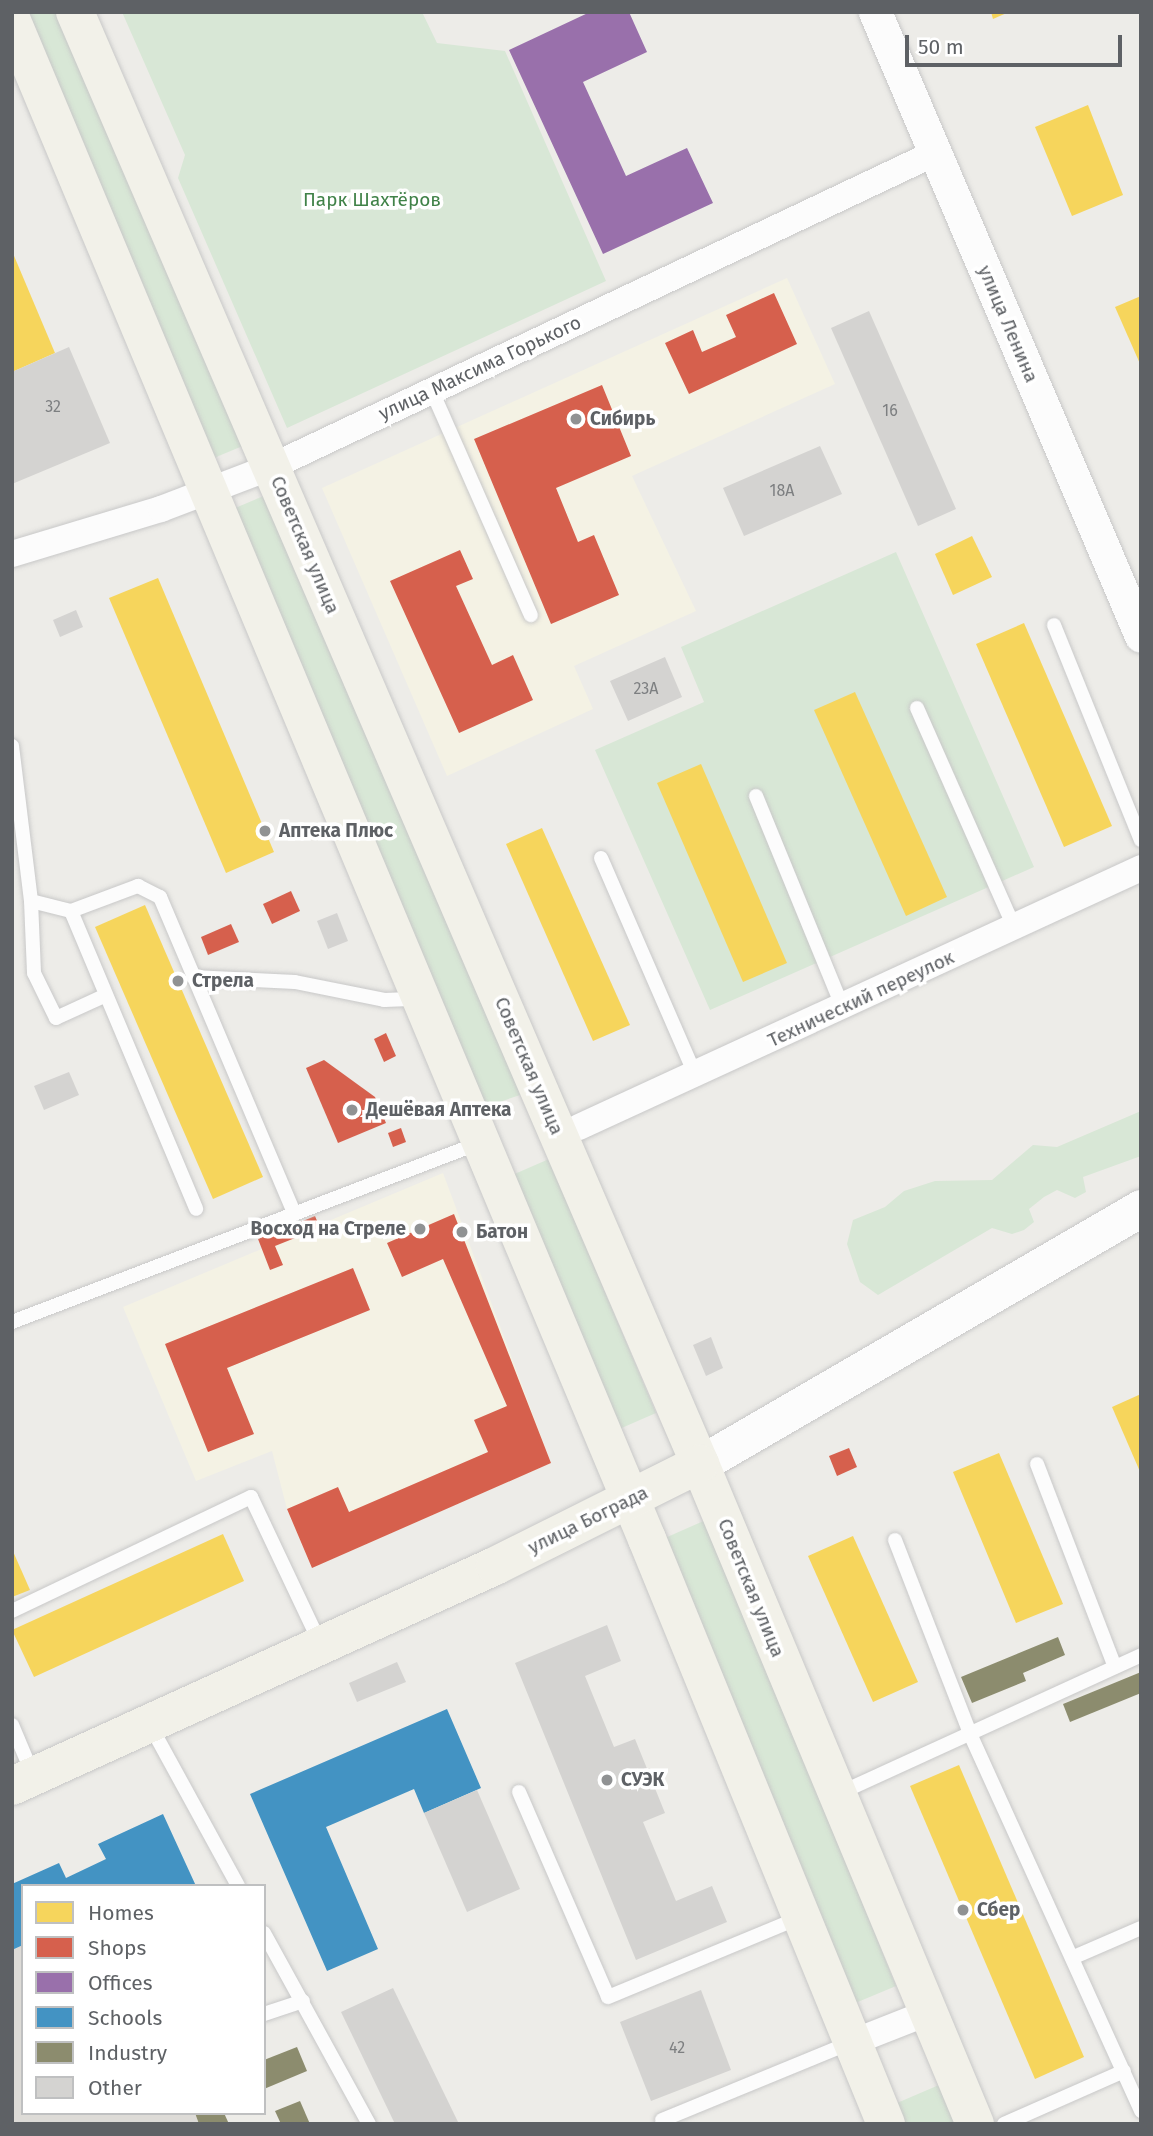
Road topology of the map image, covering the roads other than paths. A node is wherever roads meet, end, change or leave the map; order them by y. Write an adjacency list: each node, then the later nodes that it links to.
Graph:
1 (75, 12): 6 (main road, Советская улица)
2 (874, 12): 4 (street, улица Ленина)
3 (12, 22): 7 (main road)
4 (935, 153): 5 (street, улица Максима Горького); 11 (street, улица Ленина)
5 (432, 391): 6 (street, улица Максима Горького); 9 (lane)
6 (271, 467): 7 (street, улица Максима Горького); 33 (main road, Советская улица)
7 (207, 491): 8 (street, улица Максима Горького); 24 (main road)
8 (12, 554)
9 (531, 615)
10 (1054, 625): 15 (lane)
11 (1141, 636)
12 (917, 708): 21 (lane)
13 (12, 746): 17 (lane)
14 (756, 796): 25 (lane)
15 (1141, 841)
16 (601, 858): 26 (lane)
17 (19, 861): 19 (lane)
18 (1141, 868): 21 (street, Технический переулок)
19 (31, 901): 20 (lane); 23 (lane)
20 (71, 911): 22 (lane); 23 (lane)
21 (1014, 927): 25 (street, Технический переулок)
22 (193, 977): 24 (lane); 31 (lane)
23 (106, 995): 30 (lane)
24 (418, 999): 28 (main road)
25 (843, 1008): 26 (street, Технический переулок)
26 (696, 1076): 27 (street, Технический переулок)
27 (579, 1127)
28 (478, 1143): 31 (lane); 35 (main road)
29 (1141, 1208): 33 (main road, улица Бограда)
30 (196, 1209)
31 (294, 1213): 32 (lane)
32 (12, 1322)
33 (700, 1464): 35 (main road, улица Бограда); 46 (main road, Советская улица)
34 (1037, 1464): 40 (lane)
35 (630, 1500): 38 (main road, улица Бограда); 48 (main road)
36 (895, 1540): 43 (lane)
37 (12, 1611): 38 (lane)
38 (322, 1647): 41 (main road, улица Бограда)
39 (1141, 1655): 40 (lane)
40 (1115, 1667): 43 (lane)
41 (149, 1724): 44 (main road, улица Бограда); 47 (lane)
42 (12, 1725): 44 (lane)
43 (971, 1736): 46 (lane); 51 (lane)
44 (23, 1782)
45 (519, 1792): 48 (lane)
46 (836, 1795): 54 (main road, Советская улица)
47 (237, 1884)
48 (801, 1917): 55 (main road)
49 (1141, 1928): 51 (lane)
50 (266, 1936): 52 (lane)
51 (1074, 1956): 56 (lane)
52 (303, 2001): 53 (lane); 59 (lane)
53 (266, 2013)
54 (928, 2013): 55 (street); 61 (main road, Советская улица)
55 (851, 2043): 58 (lane); 60 (main road)
56 (1124, 2071): 57 (lane); 62 (lane)
57 (1141, 2111)
58 (662, 2120)
59 (369, 2124)
60 (886, 2124)
61 (975, 2124)
62 (1004, 2124)

